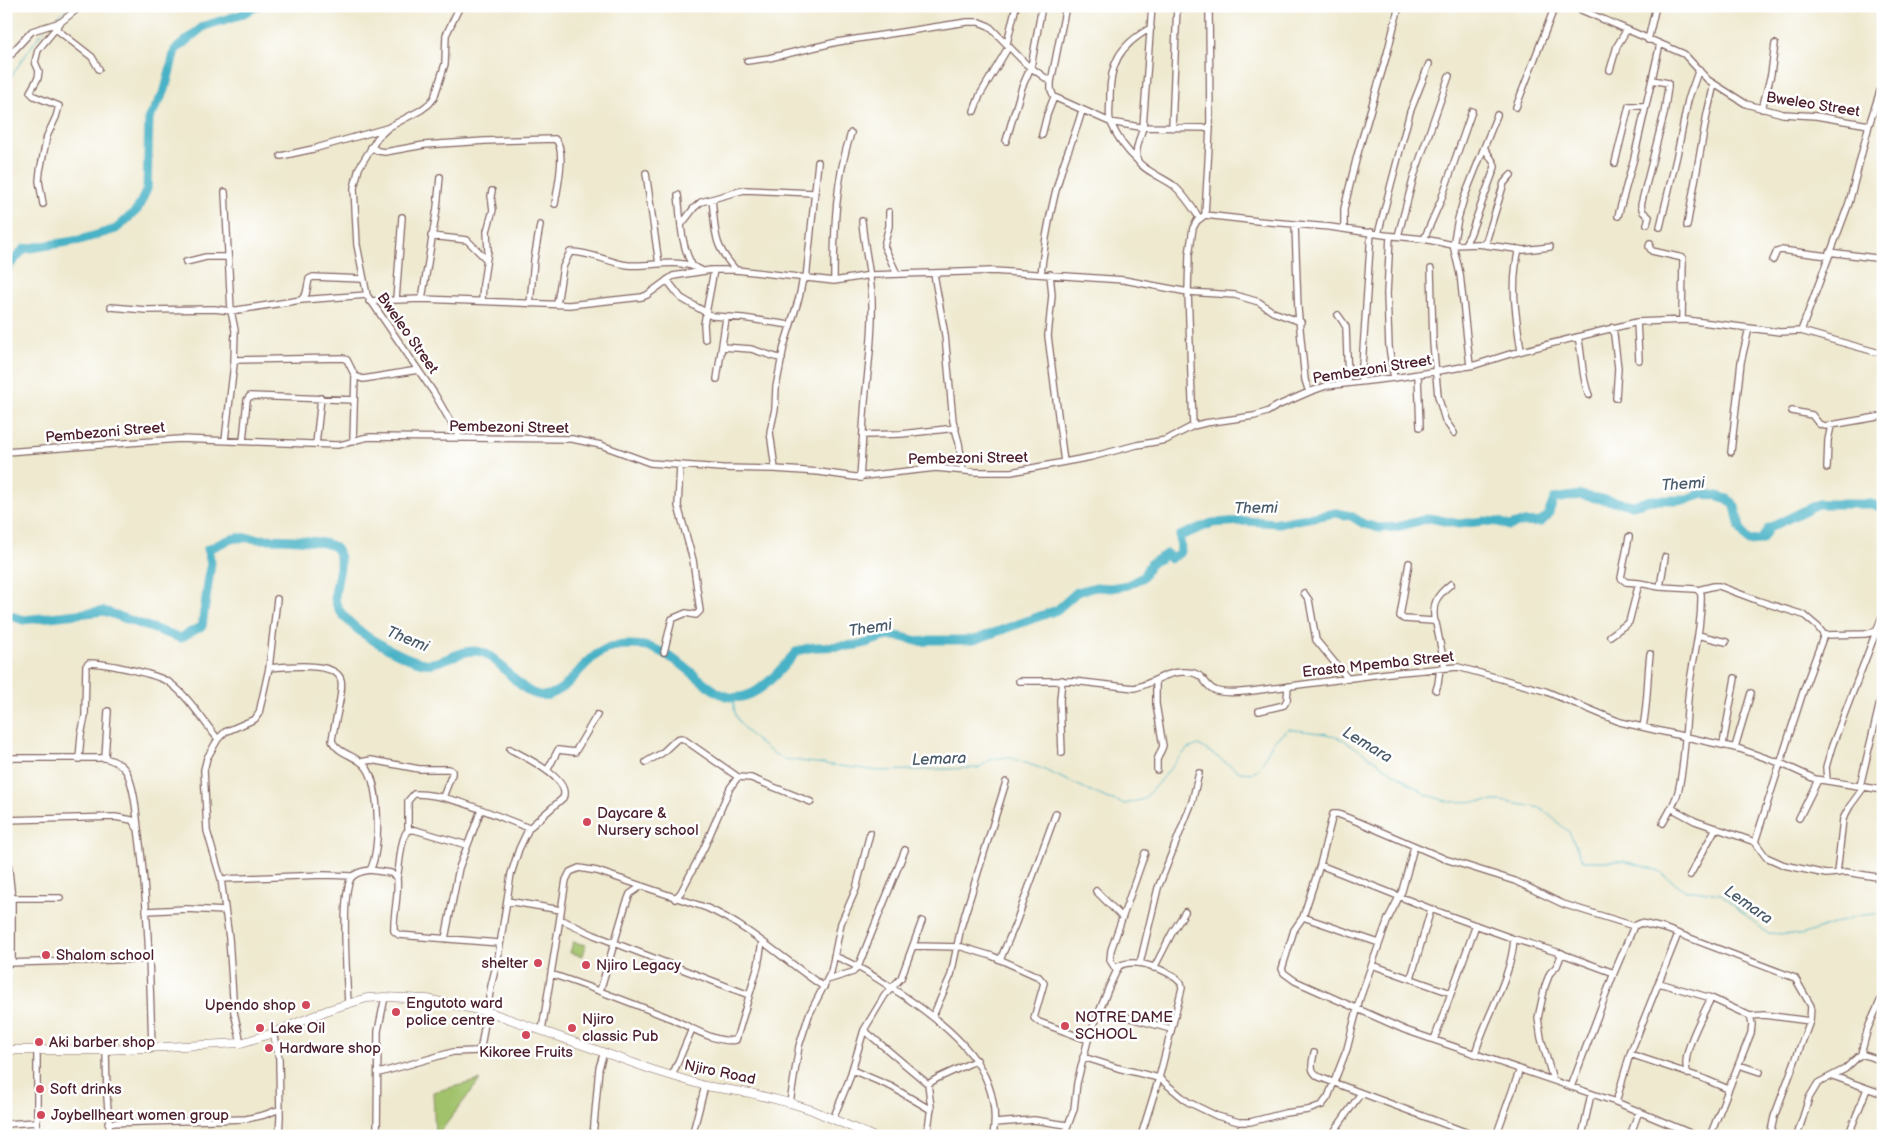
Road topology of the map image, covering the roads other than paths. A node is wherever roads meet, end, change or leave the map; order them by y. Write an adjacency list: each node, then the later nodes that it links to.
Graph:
1 (81, 6): 14 (street)
2 (460, 6): 46 (street, Bweleo Street)
3 (1016, 6): 22 (street)
4 (1042, 6): 27 (street)
5 (1066, 6): 33 (street)
6 (1152, 6): 15 (street)
7 (1177, 6): 48 (street)
8 (1209, 6): 49 (street)
9 (1399, 6): 80 (street)
10 (1555, 6): 38 (street)
11 (1572, 6): 13 (street, Bweleo Street)
12 (1656, 6): 18 (street)
13 (1588, 9): 17 (street, Bweleo Street)
14 (61, 22): 16 (street); 23 (street)
15 (1151, 28): 44 (street); 47 (street)
16 (56, 29): 28 (street); 67 (street)
17 (1626, 30): 18 (street, Bweleo Street); 30 (street)
18 (1648, 40): 20 (street, Bweleo Street)
19 (6, 43): 23 (street)
20 (1660, 44): 29 (street, Bweleo Street); 32 (street)
21 (1775, 44): 39 (street)
22 (1008, 45): 25 (street); 27 (street); 41 (street)
23 (12, 54): 24 (street)
24 (6, 59)
25 (747, 61)
26 (1429, 64): 82 (street)
27 (1031, 67): 33 (street); 52 (street)
28 (99, 69)
29 (1699, 69): 35 (street, Bweleo Street); 79 (street)
30 (1610, 70)
31 (1450, 76): 85 (street)
32 (1652, 80): 37 (street); 75 (street)
33 (1051, 82): 36 (street)
34 (1883, 82): 45 (street)
35 (1714, 84): 39 (street, Bweleo Street); 78 (street)
36 (1054, 97): 40 (street); 51 (street)
37 (1646, 106): 58 (street); 70 (street)
38 (1516, 107)
39 (1762, 109): 45 (street, Bweleo Street)
40 (1082, 110): 44 (street); 107 (street)
41 (974, 111)
42 (1472, 111): 86 (street)
43 (1497, 115): 54 (street)
44 (1110, 122): 47 (street); 56 (street)
45 (1869, 125): 93 (street)
46 (389, 127): 53 (street, Bweleo Street); 55 (street)
47 (1143, 127): 48 (street); 56 (street)
48 (1172, 128): 49 (street)
49 (1210, 128): 72 (street)
50 (851, 133): 113 (street)
51 (1042, 135)
52 (1006, 141)
53 (371, 147): 68 (street); 111 (street, Bweleo Street)
54 (1485, 149): 88 (street); 89 (street)
55 (281, 156)
56 (1138, 161): 72 (street)
57 (818, 162): 64 (street)
58 (1615, 163)
59 (646, 172): 99 (street)
60 (1511, 175): 90 (street)
61 (440, 178): 83 (street)
62 (492, 191): 95 (street)
63 (225, 192): 94 (street)
64 (814, 193): 66 (street); 110 (street)
65 (678, 195): 77 (street)
66 (712, 199): 77 (street); 103 (street)
67 (44, 204)
68 (555, 204)
69 (889, 212): 105 (street)
70 (1618, 216)
71 (402, 217): 118 (street)
72 (1203, 217): 74 (street); 114 (street)
73 (862, 221): 109 (street)
74 (1295, 224): 80 (street); 128 (street)
75 (1647, 224)
76 (540, 225): 120 (street)
77 (681, 225): 100 (street)
78 (1687, 226)
79 (1660, 228)
80 (1344, 229): 81 (street)
81 (1371, 232): 82 (street); 149 (street)
82 (1378, 234): 84 (street)
83 (431, 236): 95 (street); 116 (street)
84 (1390, 236): 85 (street); 147 (street)
85 (1398, 236): 86 (street)
86 (1424, 239): 89 (street)
87 (1650, 243): 127 (street)
88 (1465, 244): 89 (street); 90 (street)
89 (1453, 245): 142 (street)
90 (1485, 245): 92 (street)
91 (1550, 247): 92 (street)
92 (1519, 249): 137 (street)
93 (1828, 254): 96 (street); 97 (street); 133 (street)
94 (228, 257): 98 (street); 123 (street)
95 (486, 260): 119 (street)
96 (1773, 260)
97 (1883, 260)
98 (186, 262)
99 (659, 264): 100 (street); 121 (street)
100 (692, 265): 104 (street)
101 (1431, 269): 144 (street)
102 (714, 270): 103 (street); 104 (street); 124 (street)
103 (736, 270): 110 (street)
104 (703, 271): 112 (street)
105 (897, 274): 106 (street); 109 (street)
106 (934, 274): 107 (street); 161 (street)
107 (1041, 274): 108 (street)
108 (1050, 274): 114 (street); 171 (street)
109 (871, 275): 113 (street); 163 (street)
110 (804, 278): 113 (street); 130 (street)
111 (363, 279): 115 (street, Bweleo Street); 117 (street)
112 (667, 280): 121 (street); 124 (street)
113 (834, 280)
114 (1188, 292): 128 (street); 158 (street)
115 (368, 298): 117 (street); 118 (street); 143 (street, Bweleo Street)
116 (422, 299): 118 (street); 119 (street)
117 (301, 300): 123 (street)
118 (396, 300)
119 (482, 301): 120 (street)
120 (530, 304): 121 (street)
121 (557, 304)
122 (112, 307): 123 (street)
123 (231, 311): 140 (street)
124 (707, 313): 126 (street); 135 (street)
125 (1338, 315): 150 (street)
126 (726, 318): 130 (street); 136 (street)
127 (1682, 320): 129 (street, Pembezoni Street); 132 (street, Pembezoni Street)
128 (1301, 322): 151 (street)
129 (1637, 322): 131 (street, Pembezoni Street); 141 (street)
130 (790, 325): 139 (street)
131 (1614, 327): 134 (street, Pembezoni Street); 154 (street)
132 (1749, 328): 133 (street, Pembezoni Street); 170 (street)
133 (1801, 332): 138 (street, Pembezoni Street)
134 (1578, 337): 137 (street, Pembezoni Street); 152 (street)
135 (706, 339)
136 (722, 347): 139 (street); 148 (street)
137 (1521, 351): 142 (street, Pembezoni Street)
138 (1883, 354)
139 (782, 359): 174 (street)
140 (234, 360): 146 (street); 165 (street)
141 (1639, 360)
142 (1470, 366): 144 (street, Pembezoni Street)
143 (418, 370): 146 (street); 164 (street, Bweleo Street)
144 (1435, 372): 145 (street, Pembezoni Street); 162 (street)
145 (1418, 375): 147 (street, Pembezoni Street); 160 (street)
146 (355, 376): 155 (street)
147 (1394, 378): 149 (street, Pembezoni Street)
148 (717, 379)
149 (1360, 381): 150 (street, Pembezoni Street)
150 (1348, 383): 151 (street, Pembezoni Street)
151 (1309, 392): 158 (street, Pembezoni Street)
152 (1589, 395)
153 (321, 398): 155 (street); 166 (street); 168 (street)
154 (1616, 398)
155 (354, 400): 167 (street)
156 (1792, 411): 159 (street)
157 (1883, 416): 159 (street)
158 (1193, 426): 171 (street, Pembezoni Street)
159 (1831, 426): 173 (street)
160 (1420, 427)
161 (956, 428): 163 (street); 175 (street)
162 (1454, 433)
163 (862, 435): 176 (street)
164 (460, 438): 167 (street, Pembezoni Street); 172 (street, Pembezoni Street)
165 (225, 440): 166 (street, Pembezoni Street); 169 (street, Pembezoni Street)
166 (243, 441): 168 (street, Pembezoni Street)
167 (353, 442): 168 (street, Pembezoni Street)
168 (316, 444)
169 (6, 452)
170 (1731, 452)
171 (1064, 462): 175 (street, Pembezoni Street)
172 (680, 466): 174 (street, Pembezoni Street); 193 (street)
173 (1827, 468)
174 (775, 469): 176 (street, Pembezoni Street)
175 (963, 470): 176 (street, Pembezoni Street)
176 (860, 478)
177 (1629, 537): 180 (street)
178 (1666, 557): 182 (street)
179 (1409, 563): 187 (street)
180 (1639, 583): 182 (street); 191 (street)
181 (1451, 584): 187 (street)
182 (1660, 587): 183 (street)
183 (1698, 590): 189 (street); 190 (street)
184 (1304, 593): 198 (street)
185 (277, 599): 195 (street)
186 (1883, 614): 188 (street)
187 (1435, 622): 196 (street)
188 (1880, 631): 190 (street); 227 (street)
189 (1698, 635): 192 (street); 210 (street)
190 (1824, 635): 221 (street)
191 (1610, 636)
192 (1726, 642)
193 (664, 652)
194 (1650, 654): 209 (street)
195 (269, 668): 211 (street); 219 (street)
196 (1443, 668): 198 (street, Erasto Mpemba Street); 203 (street); 209 (street, Erasto Mpemba Street)
197 (1735, 678): 212 (street)
198 (1348, 679): 202 (street, Erasto Mpemba Street)
199 (1062, 680): 200 (street, Erasto Mpemba Street); 201 (street, Erasto Mpemba Street); 215 (street)
200 (1156, 680): 202 (street, Erasto Mpemba Street); 223 (street)
201 (1019, 681)
202 (1288, 686): 207 (street)
203 (1436, 690)
204 (1751, 693): 213 (street)
205 (1882, 694): 229 (street)
206 (108, 711): 217 (street)
207 (1259, 711)
208 (597, 715): 222 (street)
209 (1643, 727): 210 (street, Erasto Mpemba Street)
210 (1685, 736): 212 (street, Erasto Mpemba Street); 233 (street)
211 (218, 739): 218 (street); 256 (street)
212 (1724, 744): 213 (street, Erasto Mpemba Street)
213 (1735, 747): 221 (street, Erasto Mpemba Street)
214 (510, 749): 222 (street)
215 (1062, 753)
216 (6, 758): 218 (street)
217 (105, 758): 218 (street); 239 (street)
218 (79, 759)
219 (361, 762): 231 (street); 250 (street)
220 (646, 762): 225 (street)
221 (1780, 763): 226 (street, Erasto Mpemba Street); 244 (street)
222 (547, 770): 240 (street)
223 (1157, 770)
224 (1199, 773): 289 (street)
225 (738, 777): 232 (street); 262 (street)
226 (1818, 780): 227 (street, Erasto Mpemba Street); 236 (street)
227 (1827, 781): 229 (street, Erasto Mpemba Street)
228 (1006, 782): 283 (street)
229 (1862, 787): 230 (street, Erasto Mpemba Street); 251 (street)
230 (1883, 790)
231 (443, 796): 234 (street); 242 (street)
232 (811, 802)
233 (1671, 808): 238 (street); 241 (street)
234 (480, 810): 240 (street); 245 (street)
235 (1056, 813): 287 (street)
236 (1799, 818)
237 (7, 820): 239 (street); 260 (street)
238 (1663, 824)
239 (138, 828): 266 (street)
240 (529, 828): 263 (street)
241 (1716, 828): 244 (street); 252 (street)
242 (408, 830): 245 (street); 254 (street)
243 (870, 833): 285 (street)
244 (1755, 842): 251 (street)
245 (467, 845): 276 (street)
246 (1414, 846): 249 (street); 259 (street); 274 (street)
247 (905, 850): 291 (street)
248 (1145, 853): 270 (street)
249 (1320, 865): 259 (street); 269 (street)
250 (370, 870): 253 (street); 254 (street)
251 (1837, 873): 255 (street)
252 (1690, 875)
253 (353, 876): 256 (street); 307 (street)
254 (397, 878): 276 (street)
255 (1883, 878)
256 (221, 879): 267 (street)
257 (640, 887): 262 (street); 265 (street); 278 (street)
258 (1096, 891): 270 (street)
259 (1399, 896): 264 (street); 281 (street)
260 (12, 898): 261 (street); 288 (street)
261 (60, 898)
262 (676, 898): 279 (street)
263 (507, 901): 265 (street); 280 (street)
264 (1431, 909): 273 (street); 296 (street)
265 (561, 910): 271 (street)
266 (146, 911): 267 (street); 286 (street)
267 (225, 911): 321 (street)
268 (1185, 912): 292 (street)
269 (1303, 916): 281 (street); 308 (street)
270 (1122, 917): 293 (street)
271 (560, 919): 278 (street); 295 (street)
272 (922, 921): 282 (street)
273 (1476, 925): 277 (street); 302 (street)
274 (1634, 926): 275 (street); 294 (street)
275 (1678, 934): 298 (street); 313 (street)
276 (445, 939): 280 (street)
277 (1514, 939): 284 (street); 328 (street)
278 (613, 942): 301 (street); 304 (street)
279 (762, 942): 299 (street); 304 (street)
280 (499, 943): 310 (street)
281 (1379, 943): 290 (street)
282 (914, 946): 283 (street); 300 (street)
283 (957, 947): 287 (street); 311 (street)
284 (1562, 953): 294 (street); 343 (street)
285 (834, 956): 291 (street); 297 (street)
286 (148, 959): 288 (street); 322 (street)
287 (1000, 960): 319 (street)
288 (9, 963)
289 (1140, 963): 292 (street); 293 (street)
290 (1372, 965): 296 (street); 308 (street)
291 (858, 967): 297 (street); 300 (street)
292 (1154, 968): 315 (street)
293 (1116, 970): 309 (street)
294 (1614, 973): 347 (street)
295 (551, 974): 301 (street); 316 (street)
296 (1411, 978): 302 (street)
297 (827, 980): 299 (street)
298 (1659, 982): 306 (street); 329 (street)
299 (824, 987): 354 (street)
300 (893, 989): 311 (street); 317 (street)
301 (600, 991): 314 (street)
302 (1451, 993): 320 (street)
303 (1883, 994): 330 (street)
304 (750, 995): 314 (street)
305 (385, 997): 307 (street, Njiro Road); 310 (street, Njiro Road); 338 (street)
306 (1711, 998): 312 (street); 339 (street)
307 (348, 1003): 318 (street, Njiro Road)
308 (1358, 1008): 320 (street); 344 (street)
309 (1100, 1010): 315 (street); 319 (street)
310 (488, 1012): 316 (street, Njiro Road); 338 (street)
311 (933, 1016): 332 (street)
312 (1750, 1016): 313 (street); 334 (street)
313 (1810, 1021): 383 (street)
314 (692, 1029): 340 (street)
315 (1171, 1029): 342 (street)
316 (542, 1030): 326 (street, Njiro Road)
317 (864, 1030): 336 (street); 345 (street)
318 (273, 1033): 321 (street, Njiro Road); 355 (street)
319 (1088, 1040): 331 (street)
320 (1434, 1040): 328 (street)
321 (241, 1043): 322 (street, Njiro Road)
322 (152, 1048): 325 (street, Njiro Road)
323 (6, 1050): 324 (street, Njiro Road)
324 (37, 1050): 325 (street, Njiro Road); 359 (street)
325 (106, 1050): 360 (street)
326 (604, 1052): 340 (street, Njiro Road); 369 (street)
327 (1314, 1053): 344 (street)
328 (1475, 1054): 335 (street)
329 (1630, 1054): 339 (street); 353 (street)
330 (1861, 1054): 333 (street); 341 (street)
331 (1083, 1057): 342 (street); 363 (street)
332 (976, 1060): 345 (street); 361 (street)
333 (1883, 1062)
334 (1739, 1065): 337 (street); 349 (street)
335 (1520, 1069): 343 (street); 378 (street)
336 (852, 1070): 356 (street); 358 (street)
337 (1760, 1072)
338 (379, 1073): 368 (street)
339 (1688, 1074): 349 (street)
340 (672, 1076): 346 (street, Njiro Road)
341 (1832, 1076): 348 (street); 384 (street)
342 (1159, 1078): 344 (street); 375 (street)
343 (1553, 1080): 347 (street)
344 (1334, 1083): 350 (street)
345 (928, 1084): 356 (street)
346 (706, 1086): 354 (street, Njiro Road); 370 (street)
347 (1571, 1087): 351 (street)
348 (1867, 1088): 352 (street); 385 (street)
349 (1728, 1089): 382 (street)
350 (1361, 1093): 376 (street); 377 (street)
351 (1590, 1094): 353 (street); 379 (street)
352 (1883, 1094)
353 (1616, 1102): 357 (street)
354 (790, 1103): 358 (street, Njiro Road)
355 (280, 1109): 360 (street); 367 (street)
356 (931, 1110): 372 (street)
357 (1639, 1110): 380 (street); 381 (street)
358 (833, 1119): 364 (street, Njiro Road)
359 (36, 1122): 362 (street); 365 (street)
360 (108, 1123): 366 (street)
361 (995, 1123): 363 (street); 373 (street)
362 (6, 1124)
363 (1067, 1125): 374 (street)
364 (860, 1133): 371 (street, Njiro Road)
365 (37, 1136)
366 (110, 1136)
367 (279, 1136)
368 (377, 1136)
369 (593, 1136)
370 (692, 1136)
371 (872, 1136)
372 (927, 1136)
373 (993, 1136)
374 (1064, 1136)
375 (1141, 1136)
376 (1331, 1136)
377 (1476, 1136)
378 (1496, 1136)
379 (1582, 1136)
380 (1630, 1136)
381 (1697, 1136)
382 (1710, 1136)
383 (1770, 1136)
384 (1798, 1136)
385 (1848, 1136)

